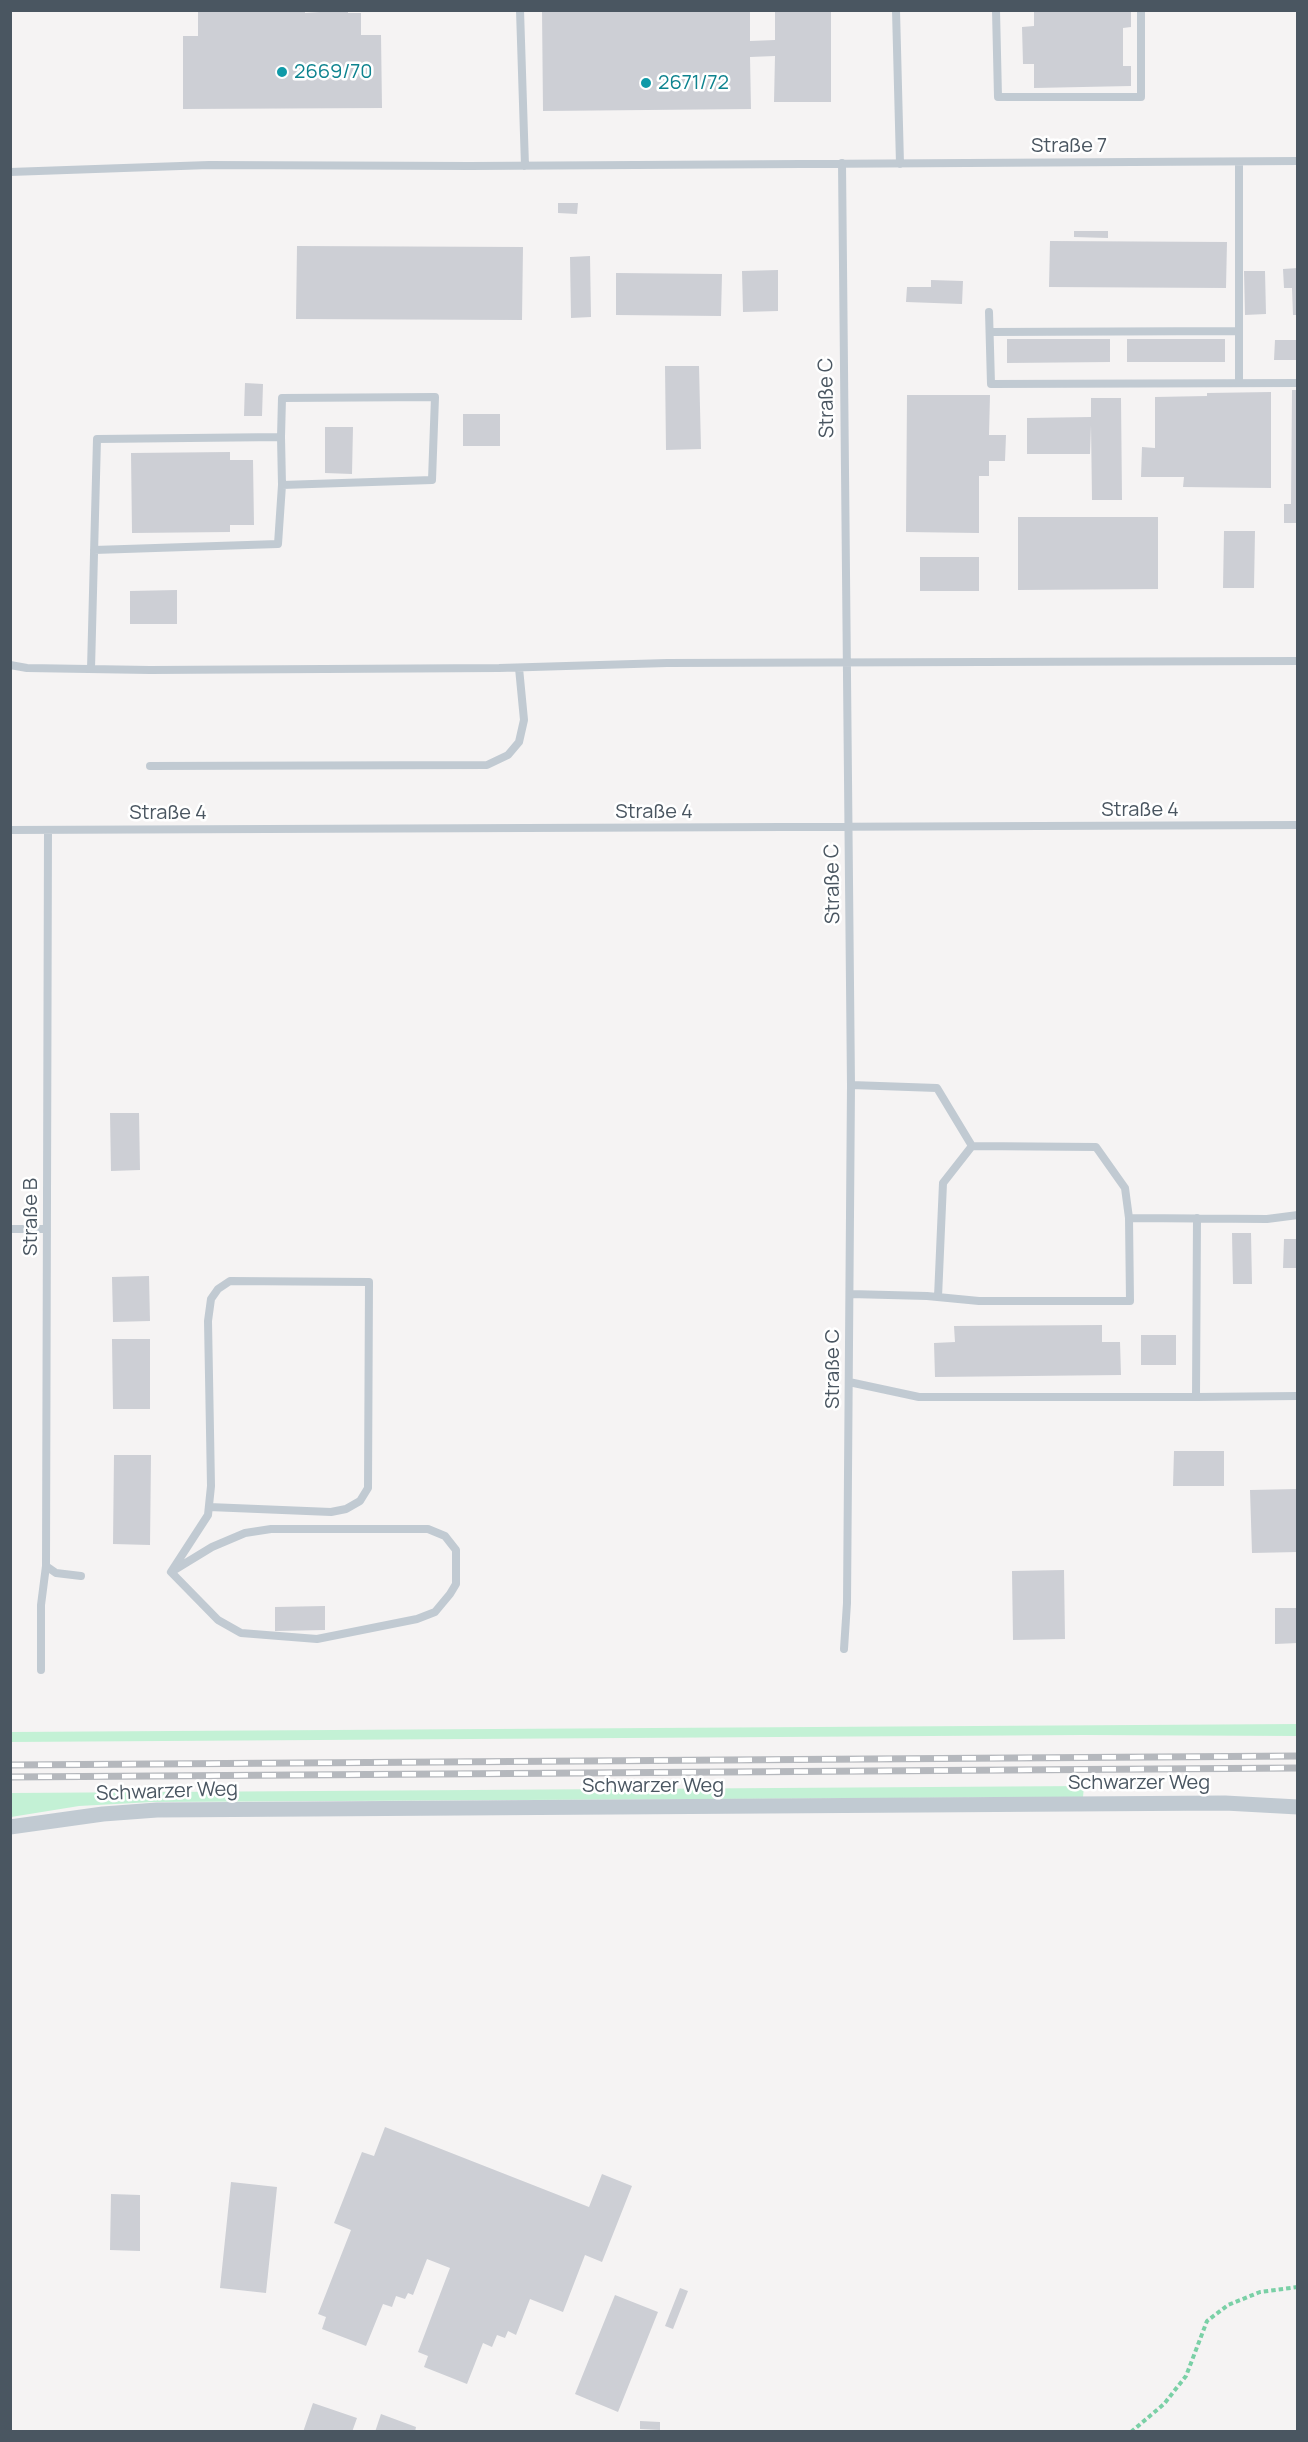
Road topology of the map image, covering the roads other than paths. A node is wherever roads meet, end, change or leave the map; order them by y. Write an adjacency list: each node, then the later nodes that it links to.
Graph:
1 (520, 10): 9 (lane)
2 (896, 10): 8 (lane)
3 (996, 10): 4 (lane)
4 (1141, 10)
5 (1298, 161): 6 (lane, Straße 7)
6 (1239, 162): 8 (lane, Straße 7); 12 (lane)
7 (842, 163): 8 (lane, Straße 7); 9 (lane, Straße 7); 20 (lane, Straße C)
8 (900, 164)
9 (525, 165): 10 (lane, Straße 7)
10 (10, 172)
11 (989, 312): 13 (lane)
12 (1239, 331): 13 (lane); 14 (lane)
13 (990, 332): 14 (lane)
14 (1239, 383): 15 (lane)
15 (1298, 383)
16 (281, 437): 17 (lane); 17 (lane); 18 (lane)
17 (282, 485): 18 (lane)
18 (94, 550): 23 (lane)
19 (1298, 661): 20 (lane)
20 (846, 663): 22 (lane); 26 (lane, Straße C)
21 (10, 665): 23 (lane)
22 (519, 668): 23 (lane); 24 (lane)
23 (91, 669)
24 (150, 766)
25 (1298, 825): 26 (lane, Straße 4)
26 (849, 828): 28 (lane, Straße 4); 29 (lane, Straße C)
27 (10, 830): 28 (lane, Straße 4)
28 (48, 830): 35 (lane, Straße B)
29 (851, 1085): 30 (lane); 36 (lane, Straße C)
30 (972, 1146): 32 (lane); 37 (lane)
31 (1298, 1215): 33 (lane)
32 (1129, 1218): 33 (lane); 37 (lane)
33 (1197, 1218): 40 (lane)
34 (10, 1229): 35 (lane)
35 (47, 1229): 42 (lane, Straße B)
36 (850, 1294): 37 (lane); 38 (lane, Straße C)
37 (938, 1297)
38 (849, 1382): 40 (lane); 45 (lane, Straße C)
39 (1298, 1396): 40 (lane)
40 (1196, 1397)
41 (209, 1507): 41 (lane); 43 (lane)
42 (46, 1566): 44 (lane); 46 (lane, Straße B)
43 (171, 1572): 43 (lane)
44 (81, 1576)
45 (844, 1649)
46 (41, 1670)
47 (1298, 1807): 48 (street, Schwarzer Weg)
48 (10, 1827)

